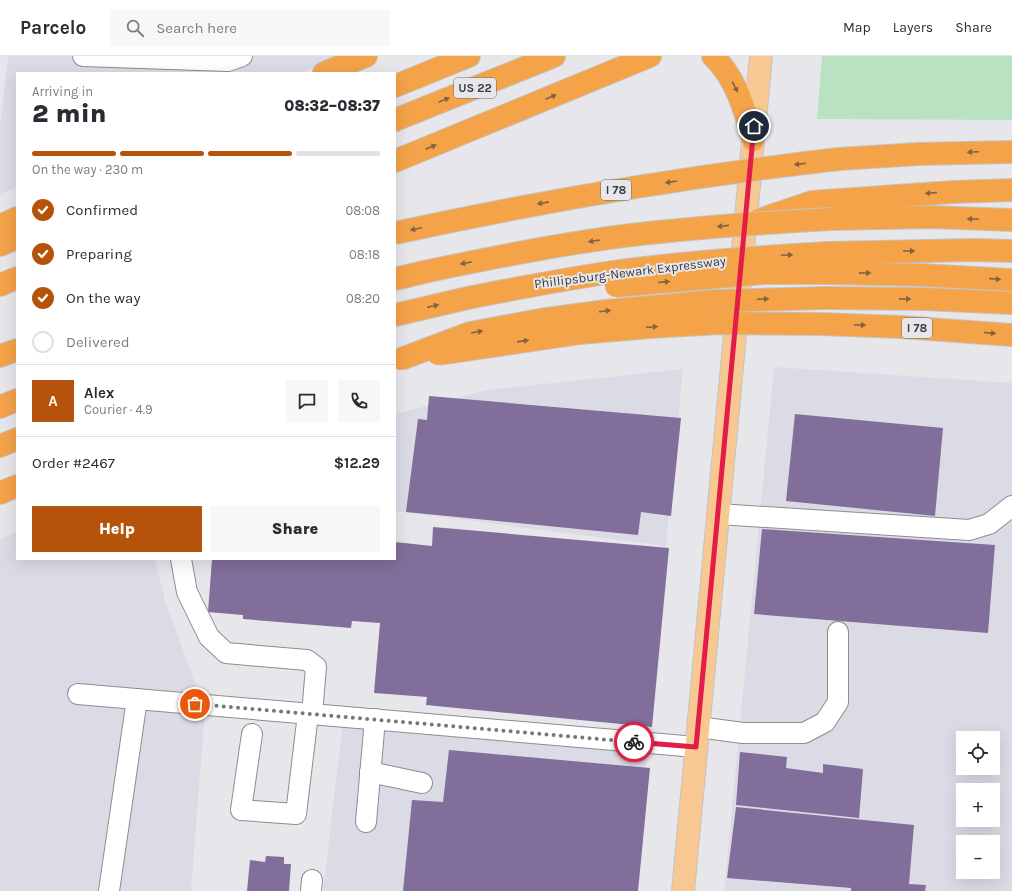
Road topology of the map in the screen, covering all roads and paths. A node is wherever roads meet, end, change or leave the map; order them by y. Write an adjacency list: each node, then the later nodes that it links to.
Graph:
1 (83, 56): 2 (street)
2 (242, 56)
3 (366, 56): 9 (highway)
4 (469, 56): 10 (highway, US 22)
5 (554, 56): 11 (highway, US 22, one-way to 5)
6 (713, 56): 12 (highway, one-way to 12)
7 (761, 56): 12 (main road)
8 (644, 58): 14 (highway, one-way to 8)
9 (326, 72)
10 (396, 86)
11 (396, 120)
12 (753, 140): 42 (main road)
13 (1012, 152): 20 (highway, I 78, one-way to 20, bridge)
14 (396, 162)
15 (1012, 190): 16 (highway, one-way to 16)
16 (832, 209): 18 (highway, one-way to 16); 26 (highway, one-way to 26, bridge)
17 (16, 218): 19 (highway)
18 (1012, 220)
19 (0, 226)
20 (396, 234)
21 (16, 238): 22 (highway)
22 (0, 245)
23 (1012, 251): 24 (highway, one-way to 23)
24 (827, 263): 27 (highway, one-way to 27); 30 (highway, one-way to 24, bridge)
25 (16, 278): 28 (highway)
26 (396, 279)
27 (1012, 280)
28 (0, 285)
29 (1012, 303): 34 (highway, one-way to 29, bridge)
30 (396, 315)
31 (1012, 335): 34 (highway, I 78, one-way to 31, bridge)
32 (16, 350): 33 (highway)
33 (0, 356)
34 (398, 360)
35 (16, 400): 36 (highway)
36 (0, 407)
37 (16, 439): 38 (highway)
38 (0, 446)
39 (16, 486): 40 (highway)
40 (0, 493)
41 (1012, 506): 42 (street)
42 (718, 514): 50 (main road)
43 (181, 560): 47 (street)
44 (838, 632): 50 (street)
45 (78, 694): 46 (street)
46 (137, 699): 47 (street); 54 (street)
47 (310, 714): 48 (street); 49 (street)
48 (375, 719): 50 (street); 51 (street)
49 (252, 734)
50 (697, 737): 55 (main road)
51 (370, 772): 52 (street); 53 (street)
52 (422, 783)
53 (366, 822)
54 (108, 891)
55 (683, 891)

